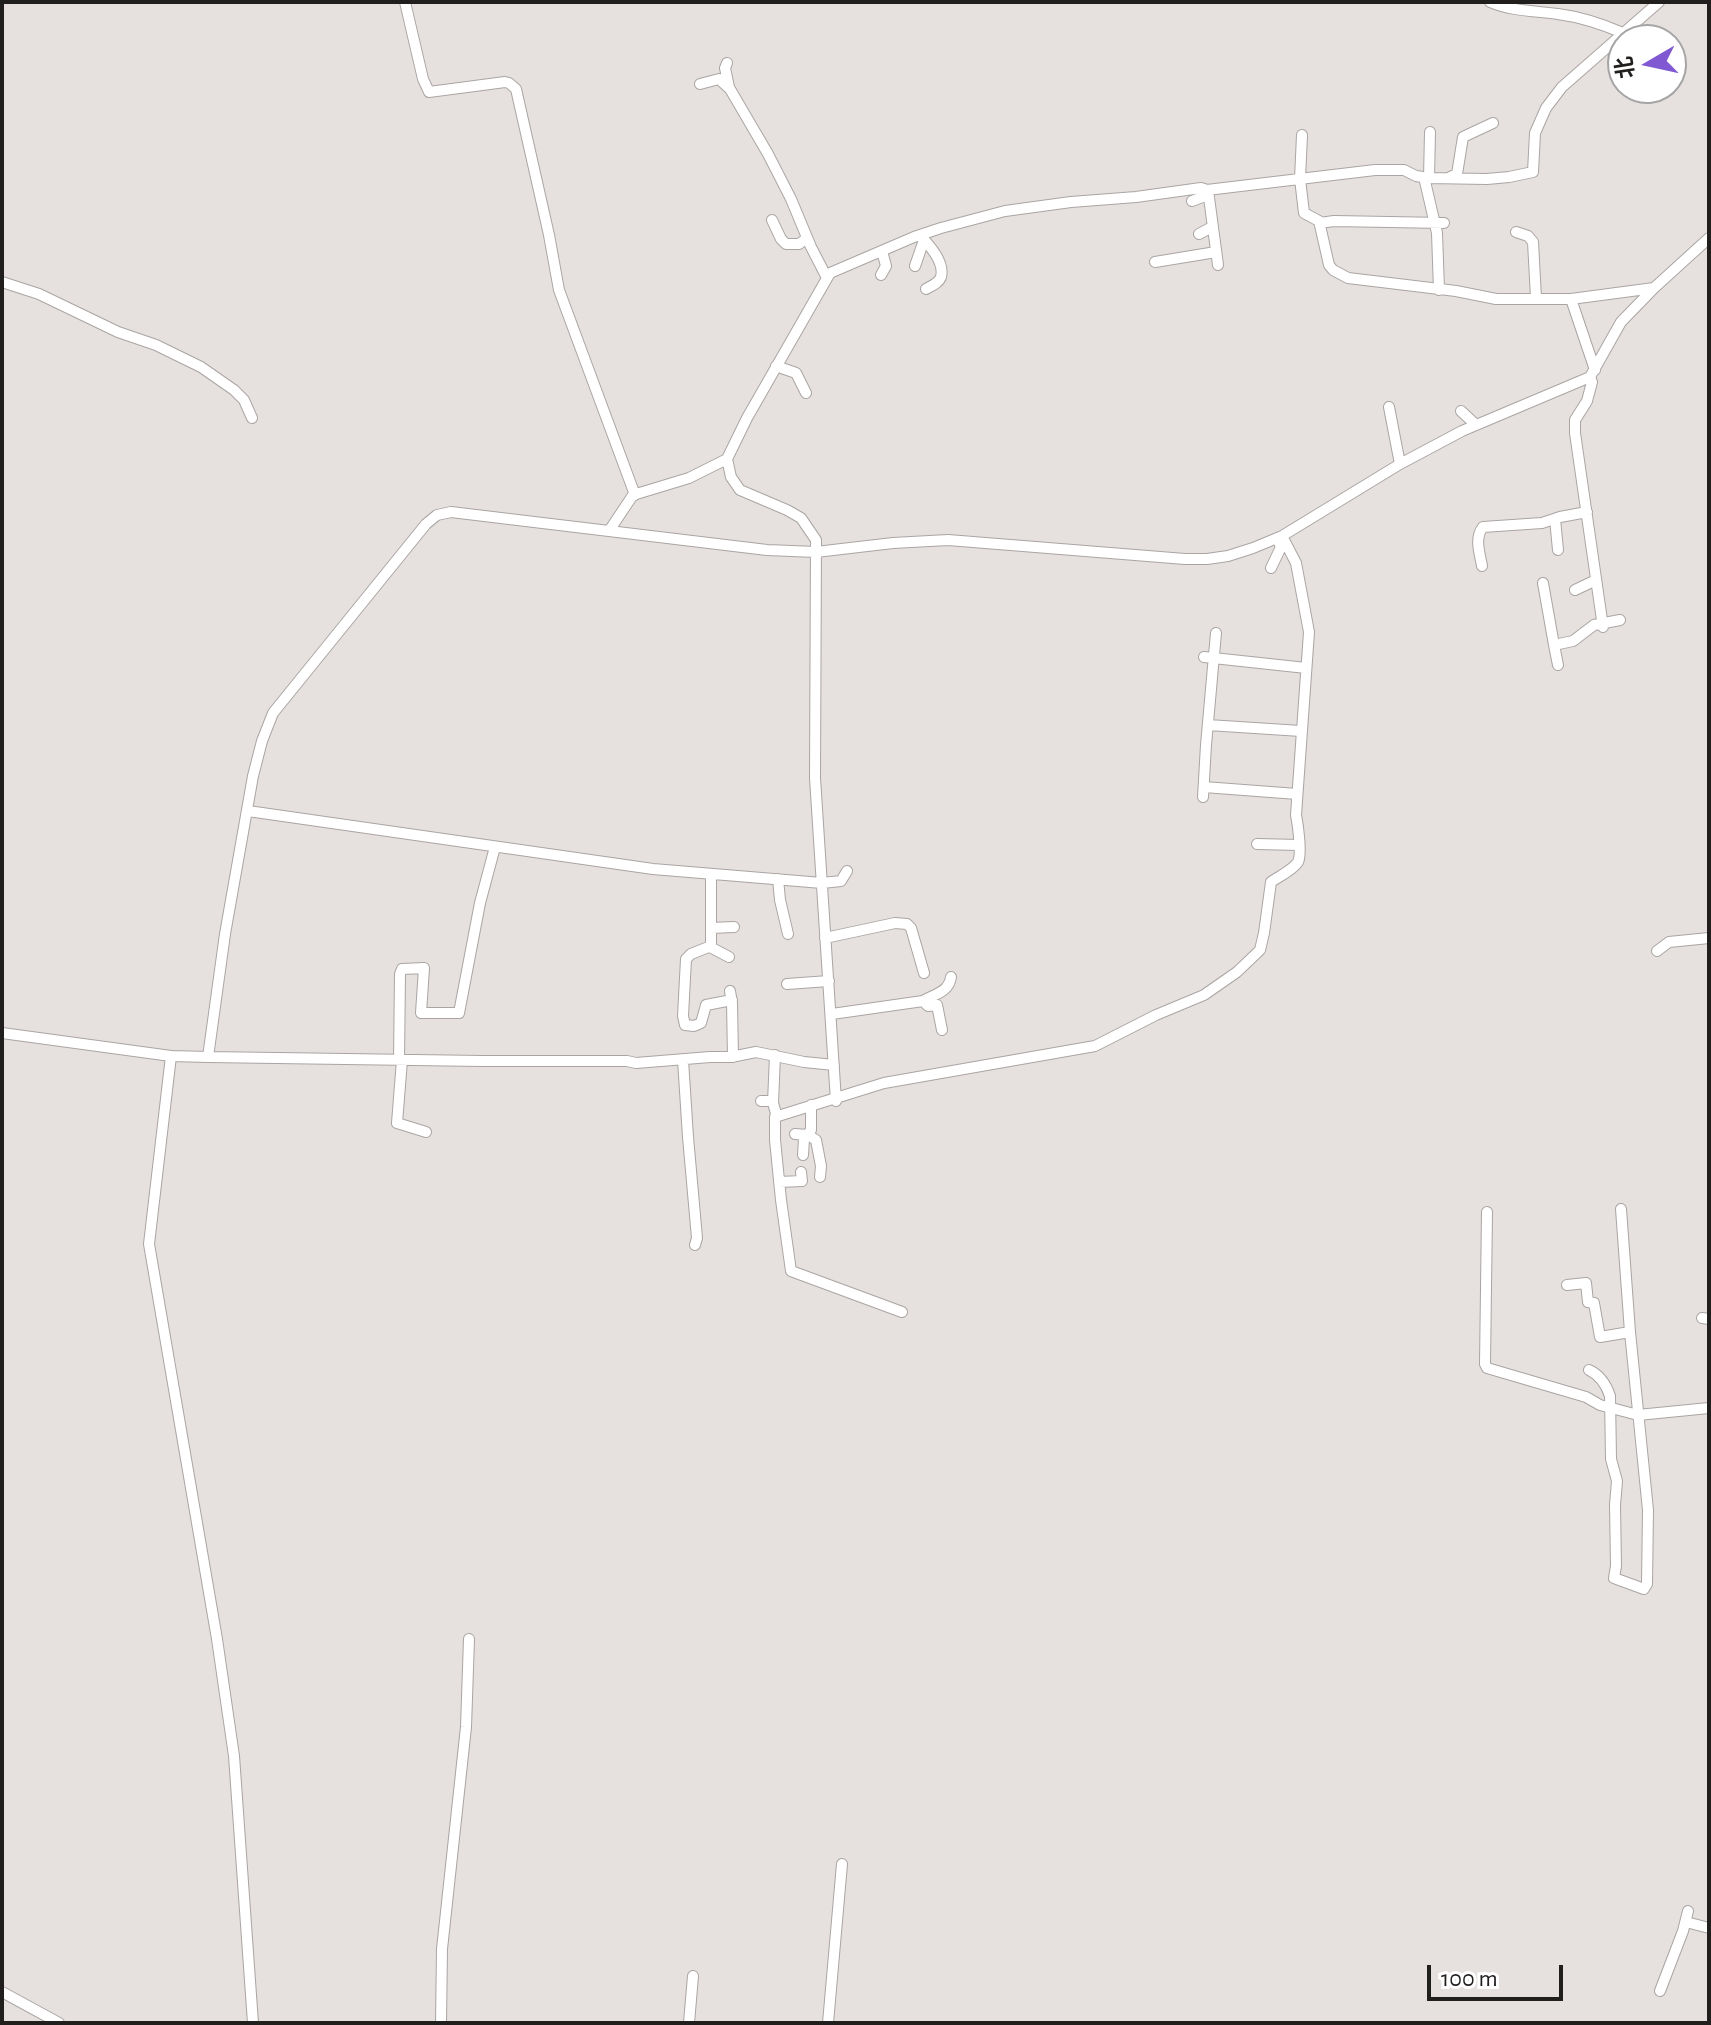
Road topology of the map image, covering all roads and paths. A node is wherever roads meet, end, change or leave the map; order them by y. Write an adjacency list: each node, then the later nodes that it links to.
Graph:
1 (405, 2): 49 (street)
2 (1490, 2): 5 (street)
3 (1659, 2): 4 (street)
4 (1633, 24)
5 (1607, 26)
6 (1607, 47): 13 (street)
7 (727, 63): 9 (street)
8 (700, 84): 9 (street)
9 (730, 89): 24 (street)
10 (1493, 123): 13 (street)
11 (1430, 132): 14 (street)
12 (1302, 135): 15 (street)
13 (1448, 177): 14 (street)
14 (1426, 178): 15 (street); 19 (street)
15 (1300, 179): 16 (street); 20 (street)
16 (1208, 192): 17 (street); 21 (street); 25 (street)
17 (1192, 201)
18 (772, 220): 24 (street)
19 (1439, 222): 20 (street); 37 (street)
20 (1320, 223): 37 (street)
21 (1212, 227): 23 (street); 28 (street)
22 (1516, 232): 38 (street)
23 (1199, 234)
24 (807, 238): 33 (street)
25 (922, 238): 27 (street); 31 (street); 36 (street)
26 (1709, 238): 35 (street)
27 (882, 251): 32 (street); 33 (street)
28 (1216, 252): 29 (street); 30 (street)
29 (1155, 262)
30 (1218, 265)
31 (915, 266)
32 (881, 275)
33 (827, 278): 40 (street)
34 (2, 282): 45 (street)
35 (1654, 288): 39 (street); 41 (street)
36 (926, 289)
37 (1439, 290): 38 (street)
38 (1536, 298): 39 (street)
39 (1571, 299): 41 (street)
40 (776, 366): 42 (street); 47 (street)
41 (1592, 374): 46 (street); 50 (street)
42 (806, 393)
43 (1389, 407): 48 (street)
44 (1461, 411): 46 (street)
45 (252, 418)
46 (1476, 425): 48 (street)
47 (727, 459): 49 (street); 55 (street)
48 (1400, 464): 53 (street)
49 (635, 495): 52 (street)
50 (1587, 512): 51 (street); 58 (street)
51 (1555, 519): 54 (street); 56 (street)
52 (609, 531): 55 (street); 71 (street)
53 (1279, 537): 55 (street); 57 (street); 67 (street)
54 (1558, 550)
55 (816, 552): 78 (street)
56 (1482, 566)
57 (1271, 568)
58 (1596, 580): 60 (street); 62 (street)
59 (1543, 583): 64 (street)
60 (1575, 590)
61 (1620, 620): 62 (street)
62 (1602, 625): 64 (street)
63 (1216, 633): 65 (street)
64 (1554, 645): 66 (street)
65 (1208, 658): 67 (street); 68 (street)
66 (1558, 665)
67 (1306, 668): 69 (street)
68 (1208, 725): 69 (street); 70 (street)
69 (1301, 731): 70 (street)
70 (1297, 794): 73 (street)
71 (248, 811): 74 (street); 99 (street)
72 (1257, 844): 73 (street)
73 (1299, 845): 104 (street)
74 (495, 847): 76 (street); 93 (street)
75 (847, 871): 78 (street)
76 (711, 874): 77 (street); 80 (street)
77 (778, 879): 78 (street); 81 (street)
78 (822, 883): 82 (street)
79 (734, 927): 80 (street)
80 (711, 928): 84 (street)
81 (788, 934)
82 (825, 938): 87 (street); 89 (street)
83 (1709, 938): 85 (street)
84 (710, 947): 86 (street); 100 (street)
85 (1657, 951)
86 (729, 957)
87 (924, 973)
88 (951, 977): 91 (street)
89 (829, 981): 90 (street); 94 (street)
90 (787, 984)
91 (923, 1001): 94 (street); 95 (street)
92 (400, 1013): 93 (street); 93 (street); 101 (street)
93 (421, 1013)
94 (832, 1014): 103 (street)
95 (942, 1030)
96 (2, 1033): 98 (street)
97 (775, 1055): 100 (street); 103 (street); 106 (street)
98 (171, 1056): 99 (street); 131 (street)
99 (208, 1057): 101 (street)
100 (733, 1057): 102 (street)
101 (400, 1060): 102 (street); 107 (street)
102 (683, 1060): 116 (street)
103 (834, 1065): 104 (street)
104 (836, 1100): 105 (street)
105 (811, 1105): 106 (street); 109 (street)
106 (777, 1117): 113 (street)
107 (426, 1132)
108 (795, 1134): 109 (street)
109 (808, 1135): 110 (street); 112 (street)
110 (803, 1155)
111 (801, 1172): 113 (street)
112 (820, 1177)
113 (779, 1182): 118 (street)
114 (1621, 1209): 119 (street)
115 (1487, 1212): 121 (street)
116 (695, 1245)
117 (1567, 1285): 119 (street)
118 (902, 1312)
119 (1630, 1332): 123 (street)
120 (1589, 1370): 121 (street)
121 (1610, 1407): 123 (street); 123 (street)
122 (1709, 1408): 123 (street)
123 (1638, 1415)
124 (469, 1639): 132 (street)
125 (842, 1864): 134 (street)
126 (1709, 1928): 128 (street)
127 (693, 1976): 133 (street)
128 (1660, 1991)
129 (2, 1992): 130 (street)
130 (59, 2023)
131 (253, 2023)
132 (441, 2023)
133 (689, 2023)
134 (828, 2023)

